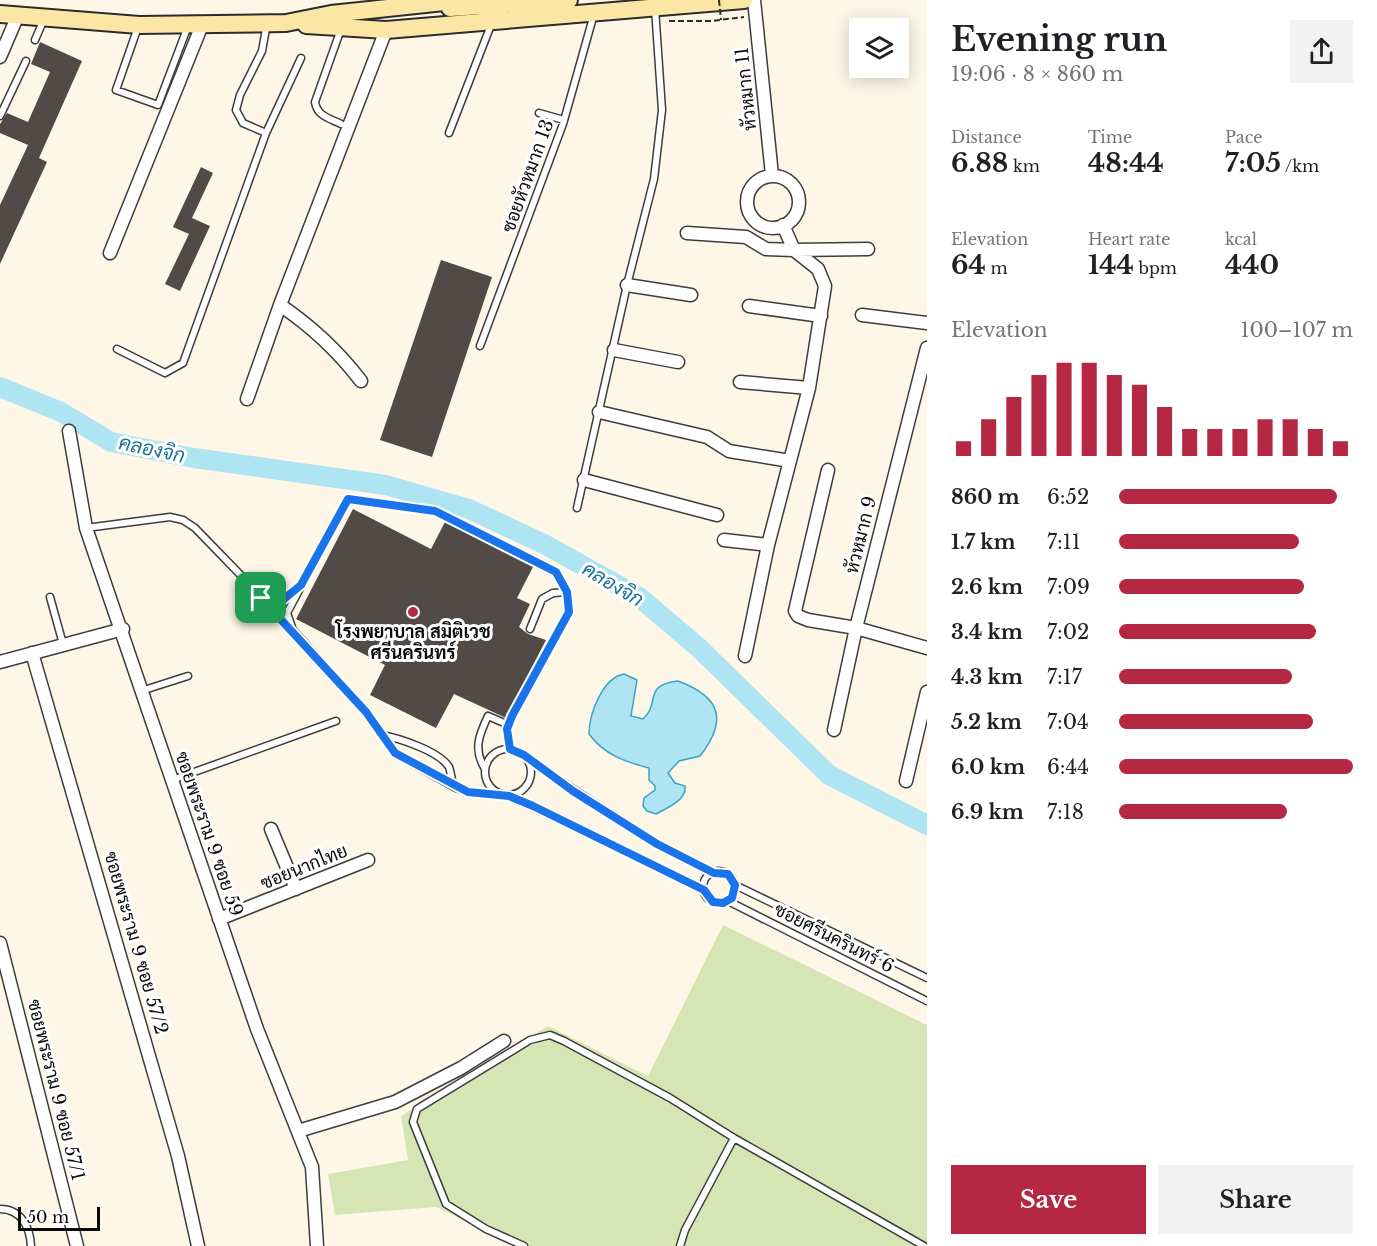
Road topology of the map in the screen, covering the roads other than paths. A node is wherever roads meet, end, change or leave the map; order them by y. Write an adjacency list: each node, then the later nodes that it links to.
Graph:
1 (463, 0): 5 (main road)
2 (569, 0): 5 (main road)
3 (744, 0): 8 (main road)
4 (754, 0): 28 (street, หัวหมาก 11)
5 (419, 5): 12 (main road)
6 (594, 13): 8 (main road); 13 (main road); 24 (lane, ซอยหัวหมาก 13)
7 (0, 14): 9 (main road)
8 (654, 14): 34 (lane)
9 (18, 15): 10 (main road); 19 (street)
10 (45, 18): 14 (main road); 18 (lane)
11 (267, 23): 12 (main road); 15 (main road); 26 (lane)
12 (286, 23): 16 (main road)
13 (492, 23): 17 (main road); 27 (lane)
14 (139, 25): 15 (main road); 15 (lane)
15 (195, 25): 33 (street)
16 (342, 28): 17 (main road); 25 (lane)
17 (386, 30): 36 (street)
18 (35, 40)
19 (0, 57)
20 (301, 58): 26 (lane)
21 (26, 61): 23 (lane)
22 (539, 114): 24 (lane)
23 (0, 116)
24 (564, 120): 41 (lane, ซอยหัวหมาก 13)
25 (341, 124)
26 (266, 133): 43 (lane)
27 (449, 133)
28 (772, 175): 29 (street); 29 (street)
29 (783, 225): 32 (street)
30 (687, 233): 32 (street)
31 (868, 249): 32 (street)
32 (794, 250): 39 (street)
33 (110, 253)
34 (627, 285): 35 (street); 44 (lane)
35 (691, 295)
36 (280, 305): 46 (street); 49 (street)
37 (749, 306): 39 (street)
38 (862, 315): 40 (street)
39 (821, 316): 48 (street)
40 (927, 323)
41 (480, 346)
42 (927, 348): 64 (street, หัวหมาก 9)
43 (117, 349)
44 (614, 350): 45 (street); 50 (lane)
45 (678, 362)
46 (361, 381)
47 (740, 382): 48 (street)
48 (809, 388): 52 (street)
49 (248, 399)
50 (599, 412): 52 (street); 54 (lane)
51 (69, 431): 57 (street, ซอยพระราม 9 ซอย 59)
52 (790, 461): 59 (street)
53 (828, 470): 64 (street)
54 (584, 480): 55 (lane); 56 (street)
55 (577, 508)
56 (717, 515)
57 (86, 528): 63 (lane); 65 (street, ซอยพระราม 9 ซอย 59)
58 (724, 540): 59 (street)
59 (768, 545): 71 (street)
60 (301, 585): 61 (lane); 63 (lane); 67 (lane)
61 (567, 592): 66 (lane); 77 (lane)
62 (50, 597): 68 (lane)
63 (261, 598): 67 (lane)
64 (856, 628): 69 (street); 78 (street, หัวหมาก 9)
65 (123, 629): 68 (street); 74 (street, ซอยพระราม 9 ซอย 59)
66 (530, 629)
67 (293, 630): 79 (lane)
68 (63, 644): 70 (street)
69 (927, 648)
70 (32, 652): 72 (street); 105 (street, ซอยพระราม 9 ซอย 57/2)
71 (745, 656)
72 (0, 662)
73 (188, 676): 74 (lane)
74 (141, 690): 83 (street, ซอยพระราม 9 ซอย 59)
75 (927, 692): 84 (street)
76 (336, 721): 83 (lane)
77 (509, 725): 80 (lane); 82 (lane)
78 (834, 730)
79 (381, 735): 85 (lane); 85 (lane)
80 (510, 749): 81 (lane); 82 (lane)
81 (529, 760): 87 (lane); 90 (lane)
82 (485, 769): 86 (lane)
83 (171, 780): 95 (street, ซอยพระราม 9 ซอย 59)
84 (906, 781)
85 (453, 786): 86 (lane)
86 (500, 794): 87 (lane)
87 (509, 796): 93 (lane)
88 (271, 829): 92 (street)
89 (368, 860): 92 (street, ซอยนากไทย)
90 (714, 873): 91 (lane, ซอยศรีนครินทร์ 6); 93 (lane)
91 (735, 885): 94 (lane); 97 (lane, ซอยศรีนครินทร์ 6)
92 (296, 889): 95 (street, ซอยนากไทย)
93 (704, 890): 94 (lane, ซอยศรีนครินทร์ 6)
94 (728, 901): 98 (lane, ซอยศรีนครินทร์ 6)
95 (219, 919): 100 (street, ซอยพระราม 9 ซอย 59)
96 (0, 943): 104 (street, ซอยพระราม 9 ซอย 57/1)
97 (927, 978)
98 (927, 1001)
99 (504, 1041): 100 (street)
100 (298, 1131): 106 (street, ซอยพระราม 9 ซอย 59)
101 (734, 1138): 107 (lane); 108 (lane); 109 (lane)
102 (0, 1209): 103 (lane)
103 (32, 1246)
104 (77, 1246)
105 (198, 1246)
106 (317, 1246)
107 (524, 1246)
108 (680, 1246)
109 (924, 1246)

